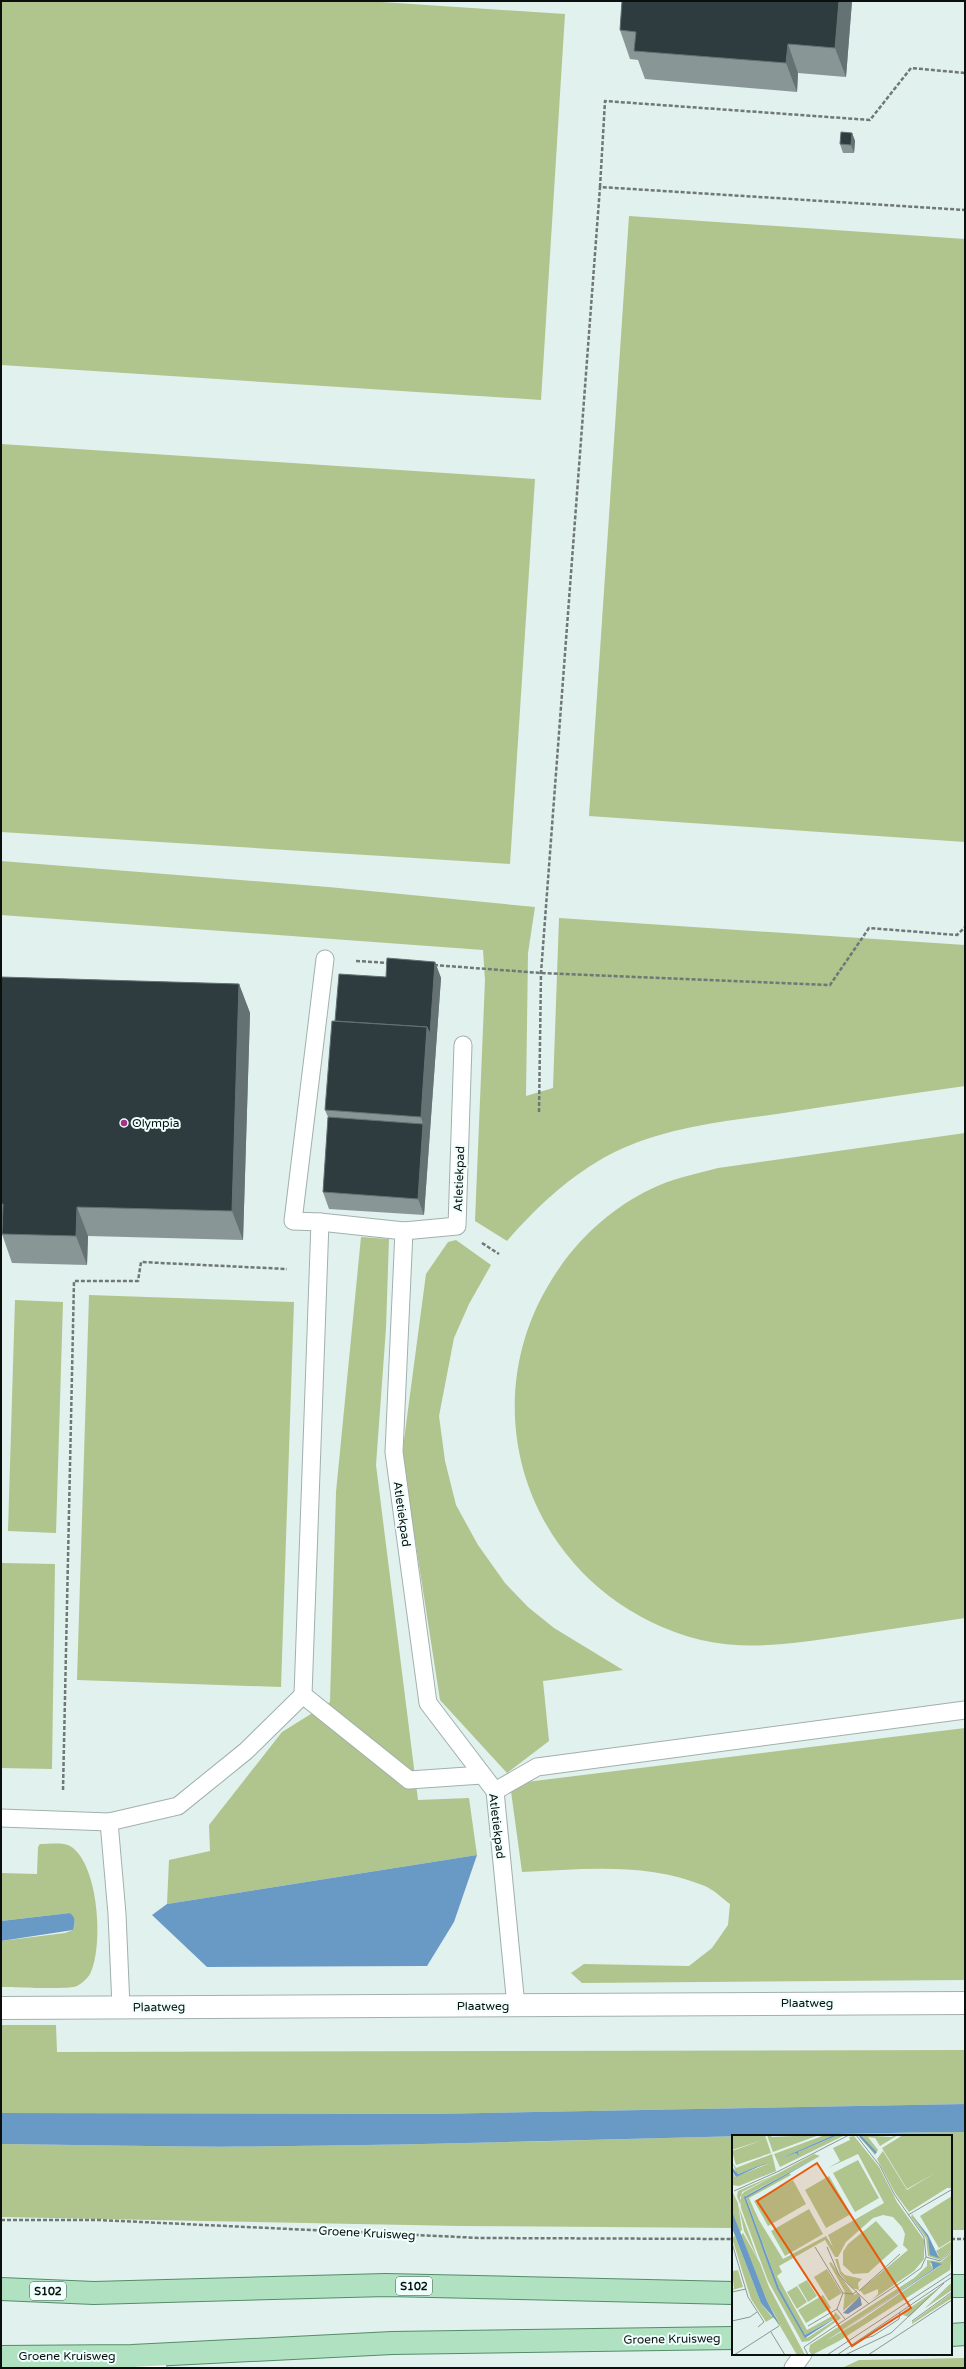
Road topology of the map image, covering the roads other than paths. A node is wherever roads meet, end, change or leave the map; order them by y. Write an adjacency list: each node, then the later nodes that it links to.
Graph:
1 (325, 959): 3 (lane)
2 (463, 1045): 4 (lane, Atletiekpad)
3 (320, 1222): 4 (lane); 5 (lane)
4 (404, 1231): 7 (lane, Atletiekpad)
5 (303, 1695): 7 (lane); 10 (lane)
6 (965, 1710): 8 (lane)
7 (482, 1775): 8 (lane, Atletiekpad)
8 (495, 1791): 12 (lane, Atletiekpad)
9 (1, 1818): 10 (lane)
10 (110, 1822): 13 (lane)
11 (965, 2003): 12 (street, Plaatweg)
12 (516, 2006): 13 (street, Plaatweg)
13 (121, 2007): 14 (street, Plaatweg)
14 (1, 2008)
15 (952, 2286): 16 (main road)
16 (965, 2286)
17 (1, 2289): 18 (main road, S102)
18 (732, 2293)
19 (952, 2334): 20 (main road)
20 (965, 2334)
21 (732, 2338): 23 (main road, Groene Kruisweg)
22 (802, 2355): 26 (lane)
23 (132, 2356): 24 (main road, Groene Kruisweg); 25 (lane, Groene Kruisweg)
24 (1, 2357)
25 (158, 2368)
26 (793, 2368)

